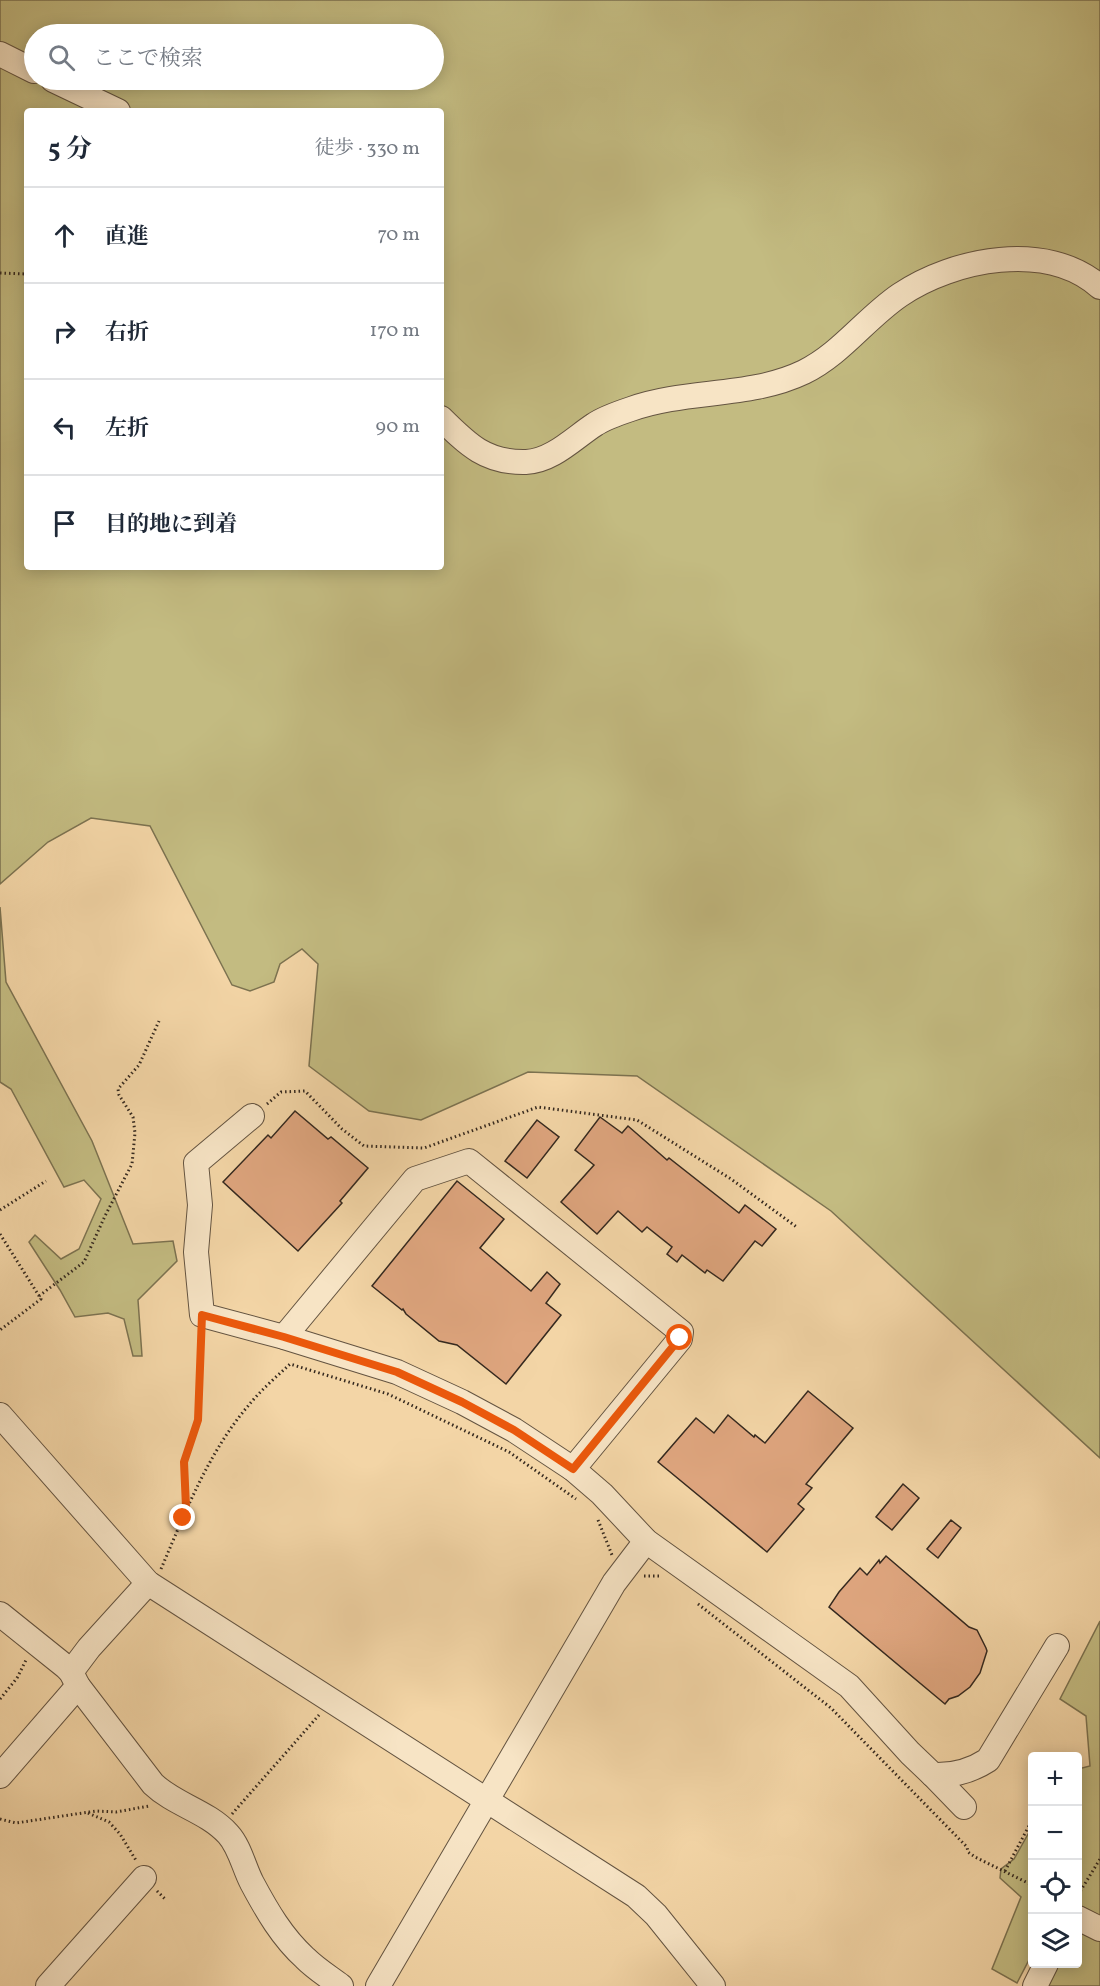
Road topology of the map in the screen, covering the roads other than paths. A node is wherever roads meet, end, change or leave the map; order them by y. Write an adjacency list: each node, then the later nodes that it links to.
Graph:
1 (0, 54): 2 (street)
2 (24, 65)
3 (74, 90): 4 (street)
4 (112, 108)
5 (1100, 287): 6 (street)
6 (444, 421)
7 (252, 1116): 8 (street)
8 (284, 1337): 10 (street); 10 (street)
9 (0, 1416): 12 (street)
10 (573, 1469): 11 (street)
11 (646, 1541): 16 (street); 18 (street)
12 (148, 1583): 15 (street); 18 (street)
13 (0, 1614): 15 (street)
14 (1057, 1646): 16 (street)
15 (75, 1679): 17 (street); 25 (street)
16 (933, 1775): 19 (street)
17 (0, 1776)
18 (487, 1799): 26 (street); 27 (street)
19 (964, 1808)
20 (144, 1878): 24 (street)
21 (1082, 1920): 22 (street)
22 (1100, 1929)
23 (1044, 1968): 28 (street)
24 (48, 1986)
25 (341, 1986)
26 (378, 1986)
27 (713, 1986)
28 (1035, 1986)

